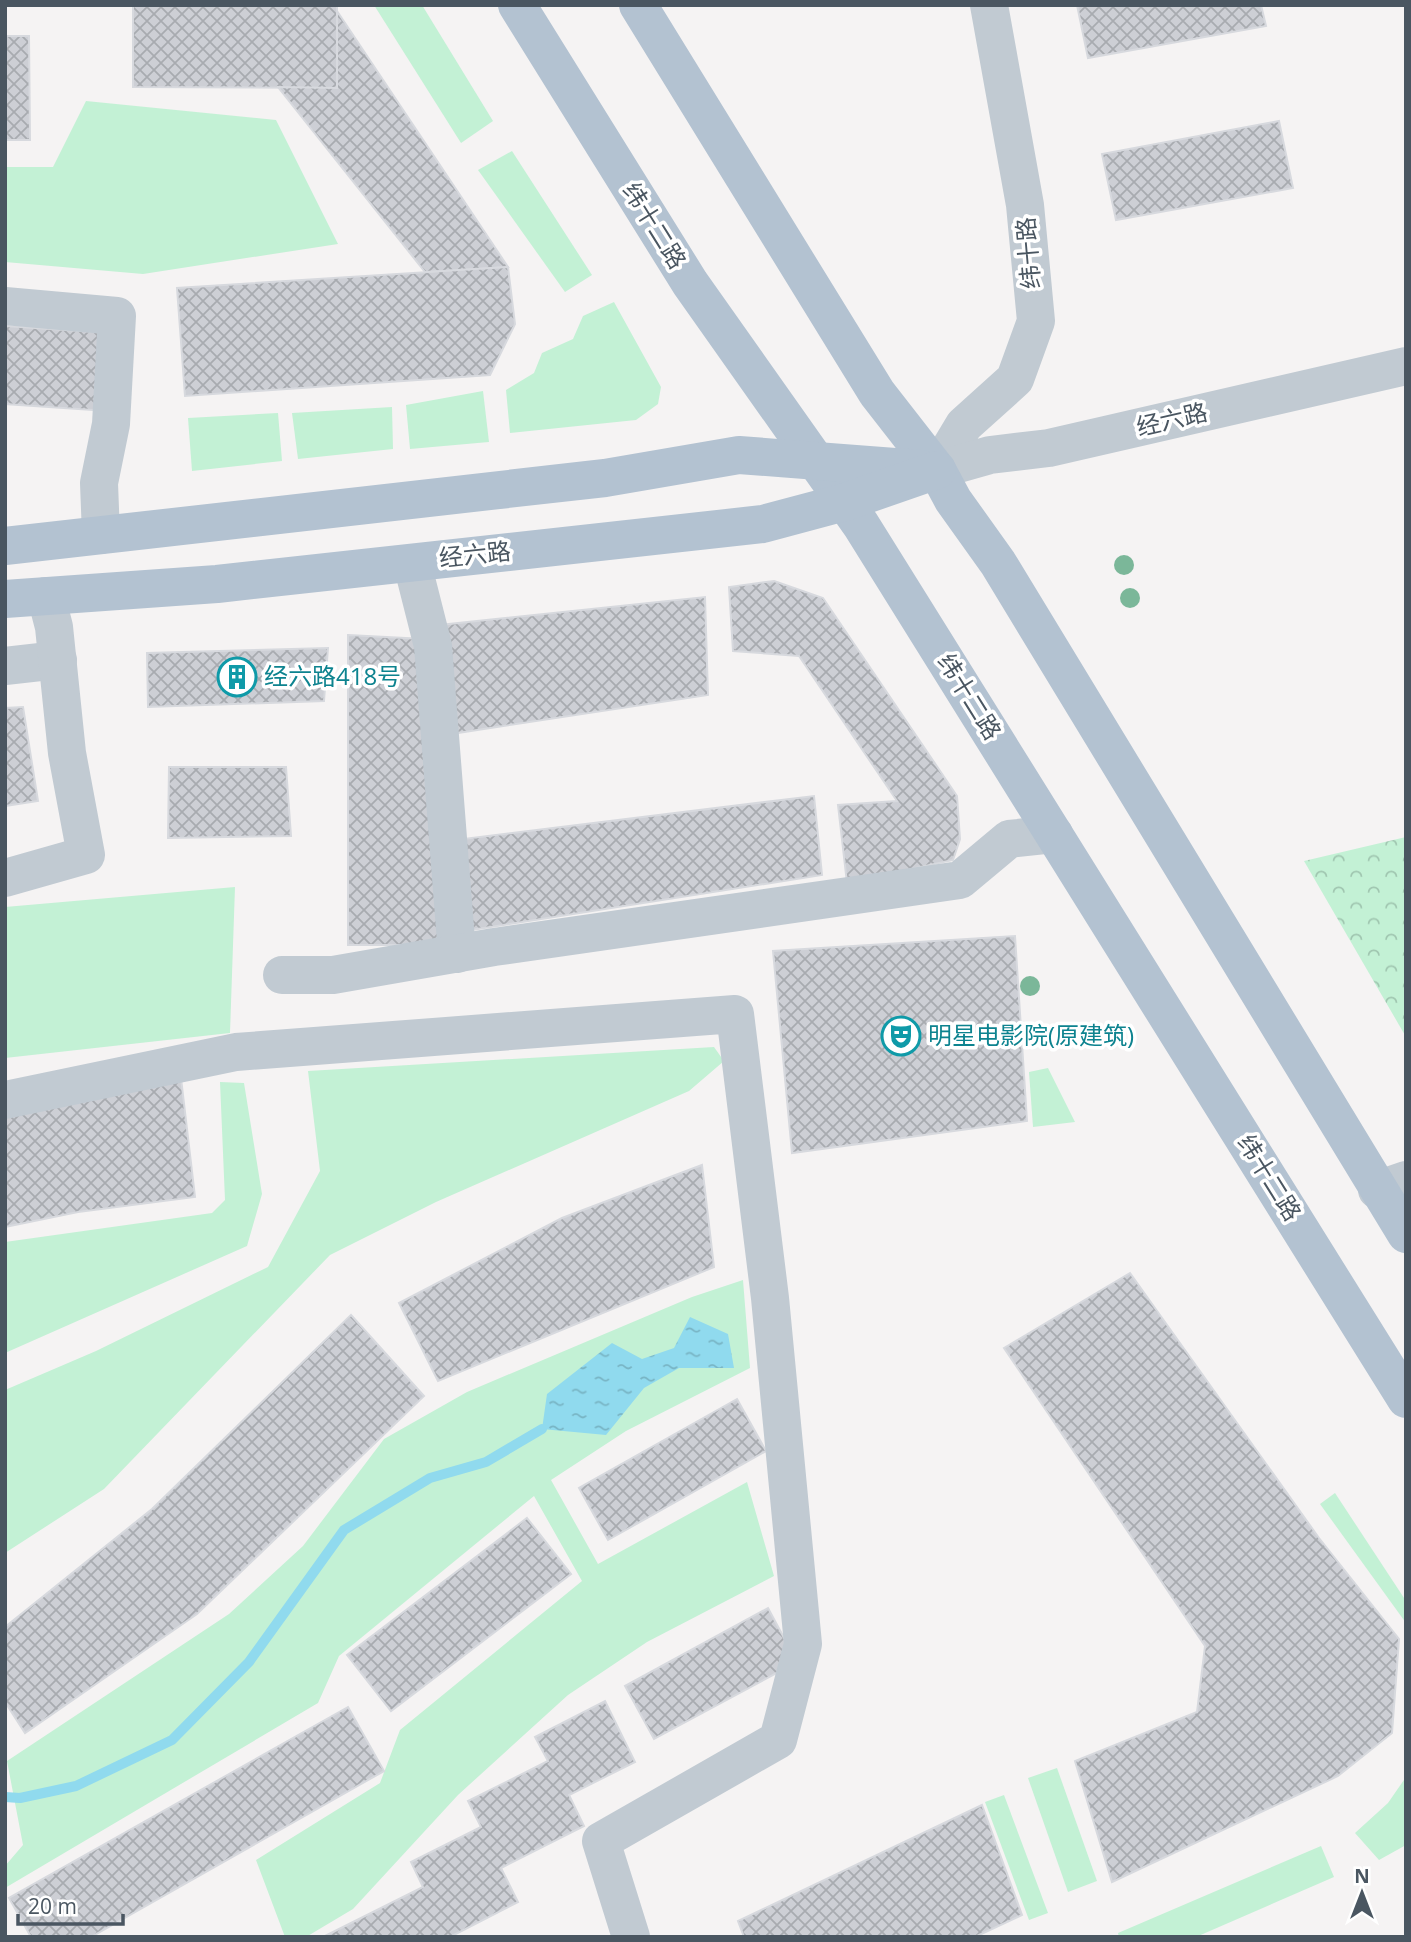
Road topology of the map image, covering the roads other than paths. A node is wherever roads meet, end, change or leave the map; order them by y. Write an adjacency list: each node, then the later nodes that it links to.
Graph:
1 (517, 5): 6 (main road, 纬十二路)
2 (638, 5): 7 (main road)
3 (989, 5): 7 (street, 纬十路)
4 (5, 306): 9 (street)
5 (1406, 366): 7 (street, 经六路)
6 (814, 460): 7 (main road, 经六路); 8 (main road, 纬十二路); 9 (main road, 经六路)
7 (937, 470): 8 (main road, 经六路); 21 (main road)
8 (845, 502): 11 (main road, 经六路); 16 (main road, 纬十二路)
9 (102, 535): 10 (main road, 经六路)
10 (5, 546)
11 (412, 563): 12 (main road, 经六路); 18 (street)
12 (46, 596): 13 (main road, 经六路); 14 (street)
13 (5, 599)
14 (58, 660): 15 (street); 17 (street)
15 (5, 666)
16 (1054, 834): 18 (street); 23 (main road, 纬十二路)
17 (5, 878)
18 (457, 954): 19 (street)
19 (282, 975)
20 (5, 1100): 24 (street)
21 (1392, 1185): 22 (main road)
22 (1406, 1234)
23 (1406, 1399)
24 (631, 1937)

